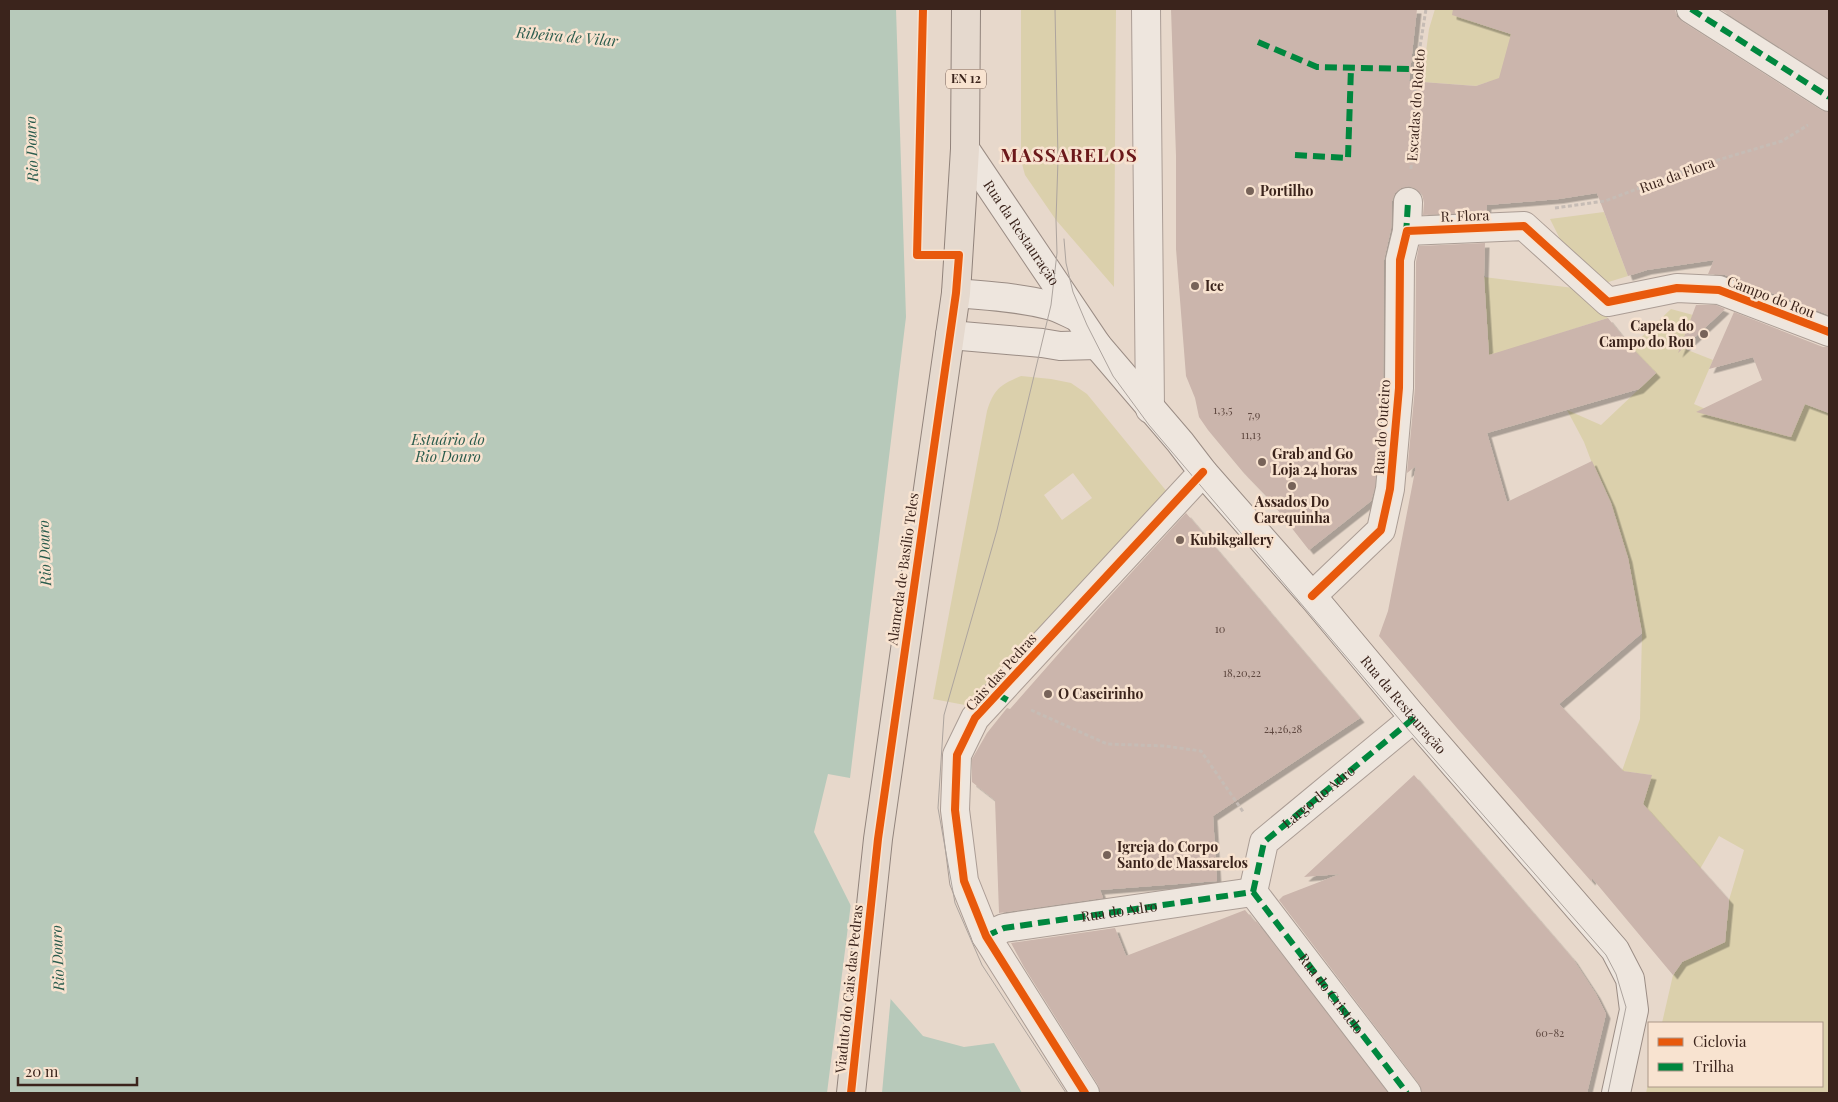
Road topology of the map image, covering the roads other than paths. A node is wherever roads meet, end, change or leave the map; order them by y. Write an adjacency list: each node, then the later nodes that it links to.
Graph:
1 (966, 9): 5 (main road, Alameda de Basílio Teles / EN 12)
2 (1146, 9): 14 (street)
3 (1691, 9): 4 (street)
4 (1829, 97)
5 (966, 149): 9 (main road, Alameda de Basílio Teles / EN 12); 10 (street, Rua da Restauração)
6 (1408, 202): 8 (street, Rua do Outeiro)
7 (1524, 226): 8 (street, R. Flora); 11 (street, Campo do Rou)
8 (1407, 231): 16 (street, Rua do Outeiro)
9 (956, 294): 10 (street, Rua da Restauração); 12 (main road, Alameda de Basílio Teles / EN 12)
10 (1077, 317): 13 (street, Rua da Restauração)
11 (1829, 332)
12 (950, 335): 13 (street); 18 (main road, Alameda de Basílio Teles / EN 12)
13 (1097, 345): 14 (street, Rua da Restauração)
14 (1150, 409): 15 (street, Rua da Restauração)
15 (1203, 472): 16 (street, Rua da Restauração); 20 (street, Cais das Pedras)
16 (1312, 596): 17 (street, Rua da Restauração)
17 (1414, 718): 19 (street, Largo do Adro); 24 (street, Rua da Restauração)
18 (872, 887): 21 (main road, Viaduto do Cais das Pedras / EN 12)
19 (1253, 892): 20 (street, Rua do Adro); 23 (street, Rua do Cristelo)
20 (986, 936): 22 (street, Cais das Pedras)
21 (851, 1093)
22 (1085, 1093)
23 (1408, 1093)
24 (1616, 1093)

